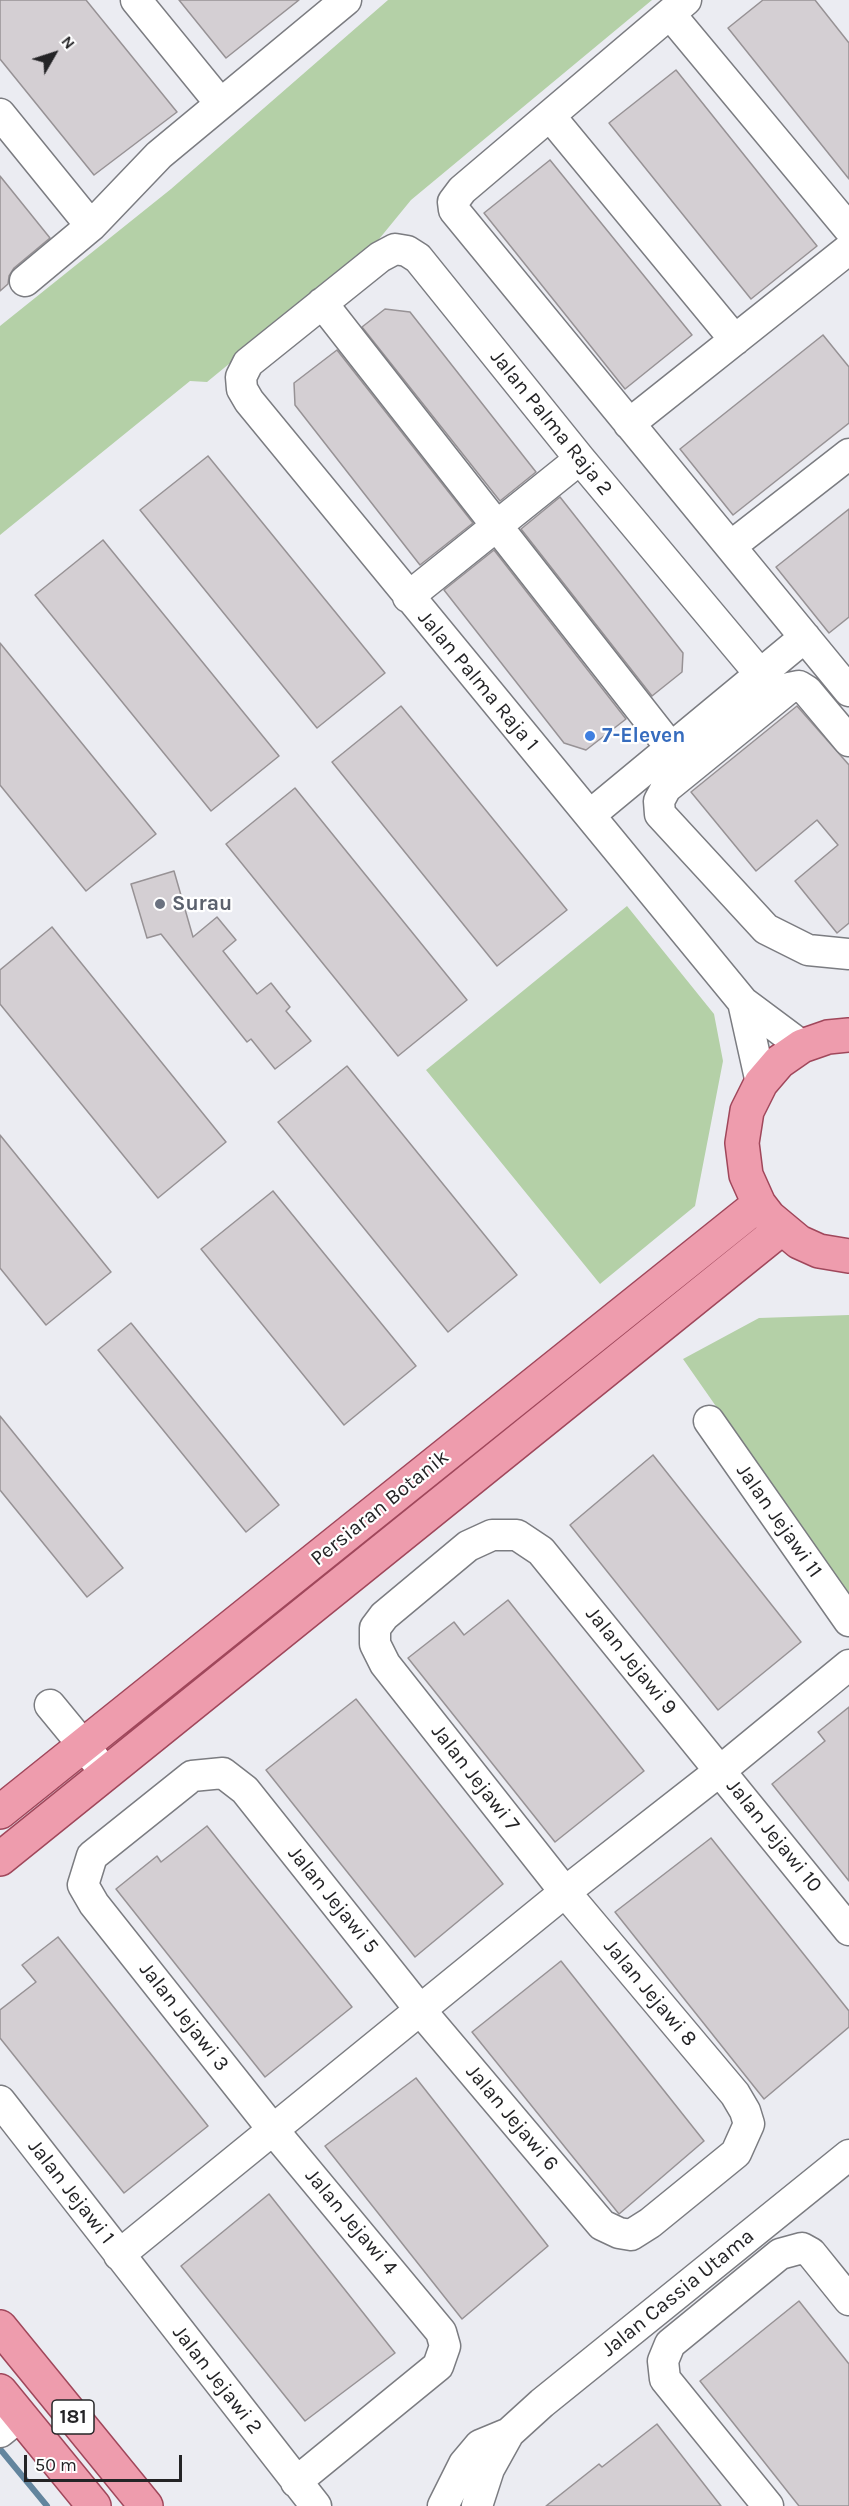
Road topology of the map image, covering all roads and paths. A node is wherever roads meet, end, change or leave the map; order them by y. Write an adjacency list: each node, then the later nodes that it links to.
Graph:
1 (136, 0): 4 (street)
2 (346, 0): 4 (street)
3 (678, 7): 6 (street); 8 (street)
4 (220, 104): 7 (street)
5 (0, 114): 7 (street)
6 (550, 116): 12 (street); 13 (street)
7 (91, 226): 10 (street)
8 (849, 229)
9 (849, 249): 12 (street)
10 (25, 280)
11 (322, 303): 15 (street, Jalan Palma Raja 2); 16 (street); 18 (street, Jalan Palma Raja 1)
12 (735, 340): 13 (street)
13 (629, 424): 17 (street)
14 (849, 454): 17 (street)
15 (580, 459): 16 (street); 21 (street, Jalan Palma Raja 2)
16 (495, 526): 18 (street); 24 (street)
17 (731, 546): 19 (street)
18 (408, 597): 25 (street, Jalan Palma Raja 1)
19 (805, 637): 20 (street); 21 (street)
20 (839, 659): 22 (street)
21 (760, 674): 24 (street)
22 (849, 692)
23 (849, 741): 24 (street)
24 (692, 743): 25 (street); 26 (street)
25 (590, 815): 27 (street, Jalan Palma Raja 1)
26 (849, 954)
27 (743, 1002): 29 (street); 30 (street, Jalan Palma Raja 1)
28 (849, 1035): 29 (main road)
29 (802, 1046): 30 (main road)
30 (761, 1083): 31 (main road)
31 (759, 1204): 32 (main road); 39 (main road, Persiaran Botanik)
32 (781, 1229): 33 (main road); 41 (main road)
33 (849, 1256)
34 (709, 1421): 35 (street, Jalan Jejawi 11)
35 (849, 1621)
36 (385, 1664): 40 (street, Jalan Jejawi 9); 44 (street, Jalan Jejawi 7)
37 (849, 1665): 40 (street)
38 (50, 1705): 39 (street)
39 (83, 1746): 41 (street); 42 (main road, Persiaran Botanik)
40 (721, 1770): 44 (street); 46 (street, Jalan Jejawi 10)
41 (106, 1773): 43 (main road)
42 (0, 1812)
43 (0, 1858)
44 (565, 1892): 47 (street); 51 (street, Jalan Jejawi 8)
45 (94, 1904): 47 (street, Jalan Jejawi 5); 49 (street, Jalan Jejawi 3)
46 (849, 1930)
47 (421, 2011): 49 (street); 51 (street, Jalan Jejawi 6)
48 (0, 2101): 52 (street, Jalan Jejawi 1)
49 (274, 2131): 52 (street); 57 (street, Jalan Jejawi 4)
50 (849, 2155): 56 (street, Jalan Cassia Utama)
51 (602, 2225)
52 (119, 2255): 57 (street, Jalan Jejawi 2)
53 (849, 2300): 63 (street)
54 (0, 2327): 59 (main road, 181)
55 (5, 2407): 58 (main road, 181)
56 (509, 2433): 61 (street, Jalan Cassia Utama); 62 (street, Jalan Cassia Utama)
57 (296, 2482): 60 (street, Jalan Jejawi 2)
58 (94, 2506)
59 (146, 2506)
60 (316, 2506)
61 (443, 2506)
62 (477, 2506)
63 (768, 2506)

